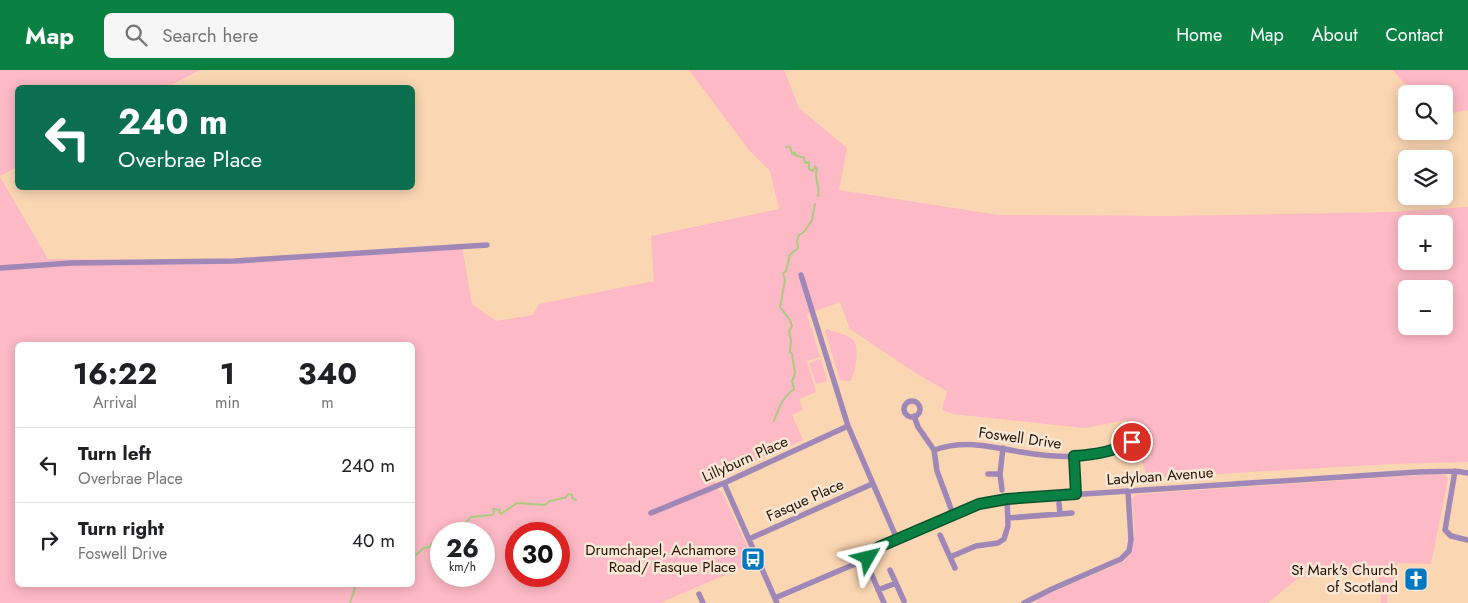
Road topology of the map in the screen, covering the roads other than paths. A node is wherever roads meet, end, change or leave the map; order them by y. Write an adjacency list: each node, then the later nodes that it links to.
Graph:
1 (487, 245): 2 (street)
2 (0, 268)
3 (801, 275): 5 (street)
4 (914, 416): 8 (street)
5 (848, 426): 14 (street, Lillyburn Place); 15 (street)
6 (1132, 442): 9 (street, Foswell Drive)
7 (1003, 448): 8 (street, Foswell Drive); 9 (street, Foswell Drive); 13 (street)
8 (934, 450): 23 (street)
9 (1074, 456): 18 (street)
10 (1455, 471): 11 (street, Ladyloan Avenue); 17 (street, Ladyloan Avenue); 29 (street)
11 (1468, 473)
12 (988, 474): 13 (street)
13 (1000, 474): 16 (street)
14 (724, 483): 21 (street, Lillyburn Place); 27 (street)
15 (872, 484): 27 (street, Fasque Place); 28 (street)
16 (1002, 490)
17 (1128, 491): 18 (street, Ladyloan Avenue); 41 (street)
18 (1076, 494): 19 (street, Ladyloan Avenue)
19 (1007, 499): 23 (street, Ladyloan Avenue); 25 (street)
20 (1059, 503): 24 (street)
21 (651, 513)
22 (1072, 513): 24 (street)
23 (953, 514): 28 (street, Ladyloan Avenue)
24 (1060, 514): 25 (street)
25 (1008, 518): 30 (street)
26 (940, 535): 30 (street)
27 (749, 539): 37 (street)
28 (897, 539): 31 (street, Ladyloan Avenue)
29 (1468, 540)
30 (950, 557): 32 (street)
31 (868, 559): 35 (street); 37 (street, Ladyloan Avenue)
32 (955, 568)
33 (890, 570): 34 (street)
34 (896, 583): 35 (street); 38 (street)
35 (878, 590): 40 (street)
36 (699, 594): 39 (street)
37 (776, 601)
38 (904, 601)
39 (703, 603)
40 (884, 603)
41 (1024, 603)

